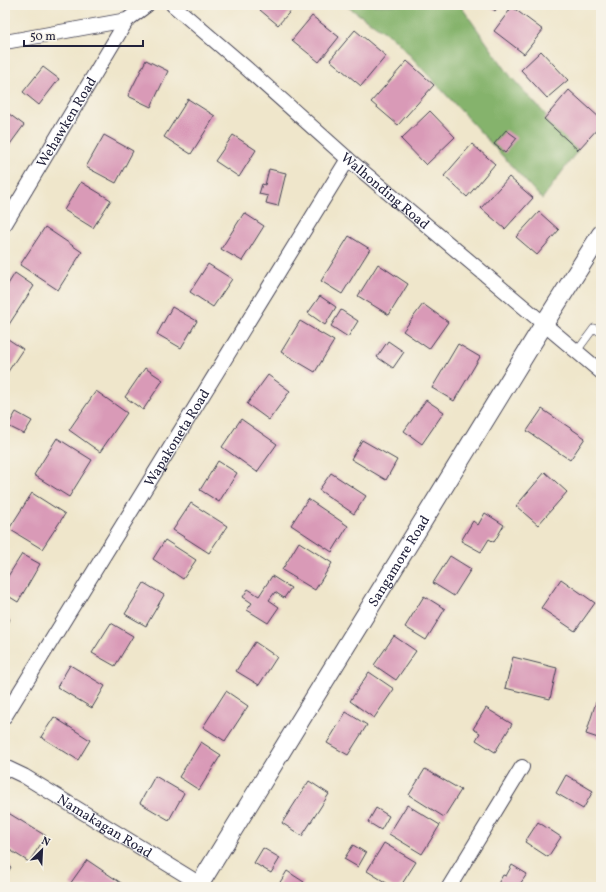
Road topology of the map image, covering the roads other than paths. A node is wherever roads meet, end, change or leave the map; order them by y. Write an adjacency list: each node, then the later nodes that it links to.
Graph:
1 (148, 5): 3 (street)
2 (173, 5): 5 (street, Walhonding Road)
3 (127, 20): 4 (street); 6 (street, Wehawken Road)
4 (5, 42)
5 (348, 159): 8 (street, Walhonding Road); 12 (street, Wapakoneta Road)
6 (5, 224)
7 (601, 234): 8 (street, Sangamore Road)
8 (544, 324): 10 (street, Walhonding Road); 15 (street, Sangamore Road)
9 (601, 333): 10 (lane)
10 (577, 351): 11 (street, Walhonding Road)
11 (601, 372)
12 (5, 716)
13 (5, 767): 15 (street, Namakagan Road)
14 (522, 767): 16 (street)
15 (201, 886)
16 (449, 887)

